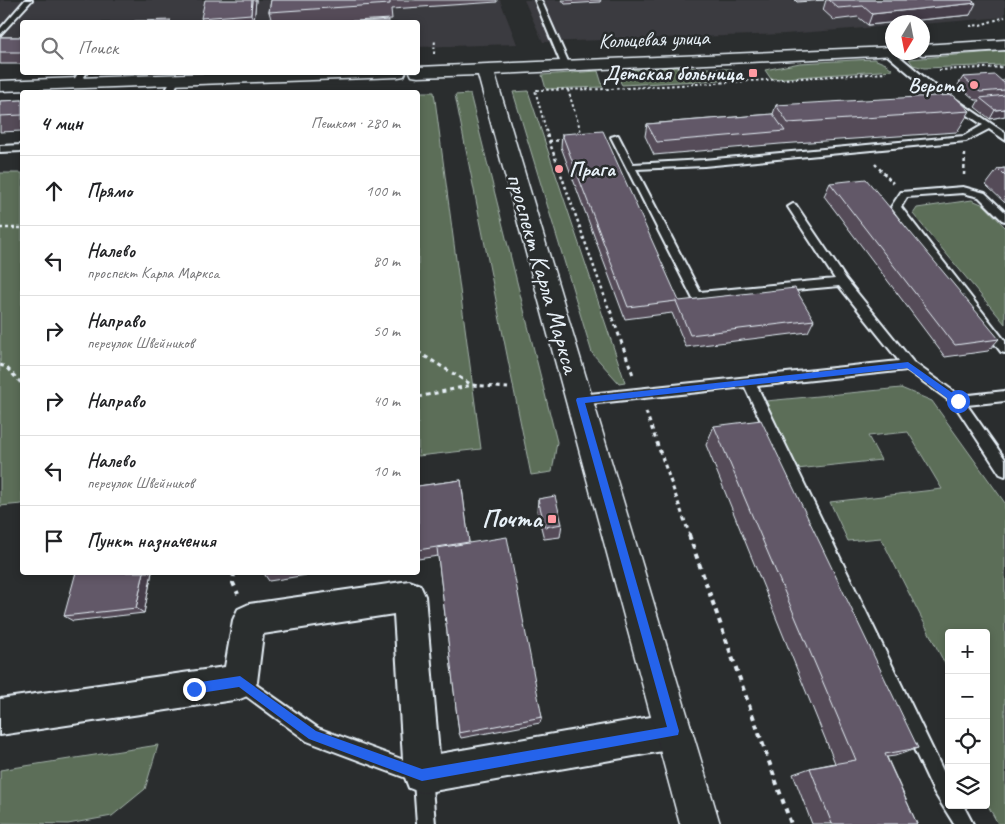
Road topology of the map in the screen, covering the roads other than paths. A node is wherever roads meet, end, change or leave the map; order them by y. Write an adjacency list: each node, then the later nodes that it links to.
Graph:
1 (29, 0): 3 (lane)
2 (538, 0): 8 (lane)
3 (0, 33)
4 (1005, 45): 5 (main road)
5 (930, 50)
6 (885, 52): 8 (main road, Кольцевая улица)
7 (899, 60): 15 (lane)
8 (566, 66): 9 (main road, Кольцевая улица)
9 (485, 69): 10 (main road, Кольцевая улица); 28 (main road, проспект Карла Маркса)
10 (420, 72)
11 (353, 75): 14 (main road)
12 (80, 78): 13 (main road); 14 (main road)
13 (0, 86)
14 (172, 87)
15 (990, 125): 17 (lane); 20 (lane)
16 (615, 137): 20 (lane)
17 (1005, 137)
18 (20, 148): 19 (lane)
19 (0, 149)
20 (630, 167): 23 (lane)
21 (792, 207): 23 (lane)
22 (1005, 218): 24 (lane)
23 (842, 282): 25 (lane)
24 (1005, 349)
25 (908, 365): 26 (lane); 29 (lane)
26 (749, 382): 28 (lane); 35 (lane)
27 (1005, 396): 29 (lane)
28 (580, 400): 33 (main road, проспект Карла Маркса)
29 (958, 401): 30 (lane)
30 (1005, 470)
31 (240, 682): 32 (street); 34 (lane); 34 (street)
32 (0, 717)
33 (674, 731): 34 (street); 38 (main road, проспект Карла Маркса)
34 (422, 775): 37 (lane)
35 (945, 793)
36 (955, 809): 39 (lane)
37 (426, 824)
38 (700, 824)
39 (964, 824)

